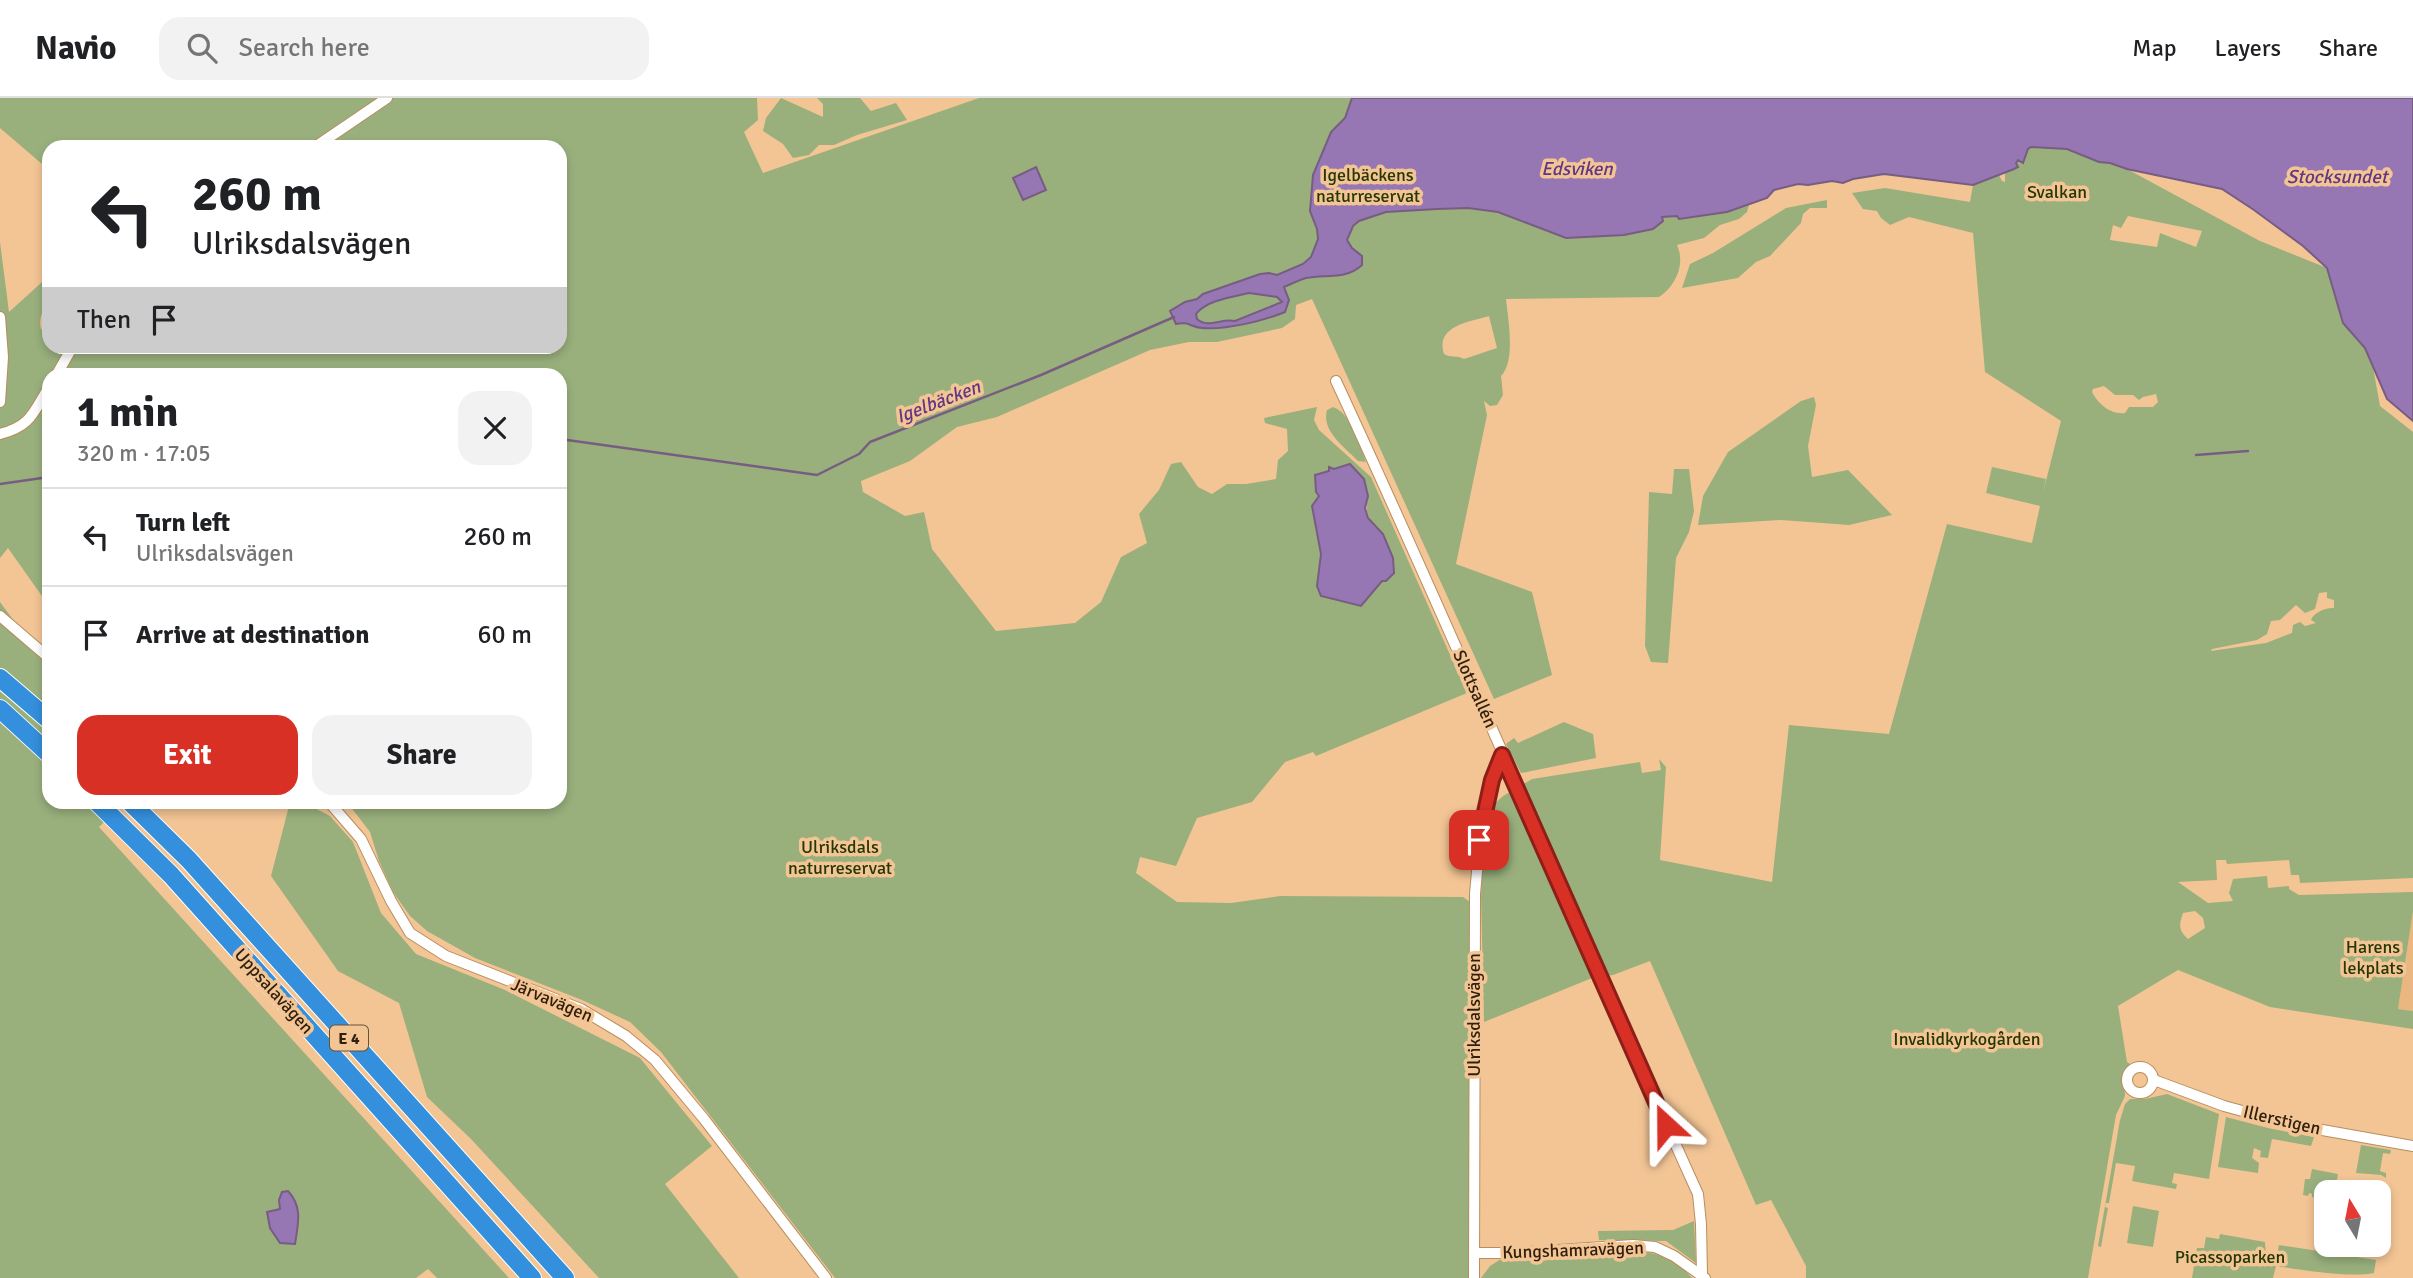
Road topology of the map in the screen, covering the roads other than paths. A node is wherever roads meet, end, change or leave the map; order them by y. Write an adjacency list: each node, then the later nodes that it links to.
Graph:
1 (387, 98): 2 (street)
2 (326, 140)
3 (0, 317): 6 (street)
4 (1336, 381): 14 (street, Slottsallén)
5 (42, 398): 7 (street)
6 (0, 402)
7 (0, 434)
8 (0, 615): 9 (street)
9 (42, 653)
10 (0, 678): 12 (highway)
11 (0, 709): 13 (highway)
12 (42, 714)
13 (42, 748)
14 (1502, 755): 20 (street, Ulriksdalsvägen); 21 (street, Slottsallén)
15 (103, 809): 22 (highway, Uppsalavägen / E 4)
16 (138, 809): 23 (highway, Uppsalavägen / E 4)
17 (335, 809): 24 (street, Järvavägen)
18 (2154, 1080): 19 (street, Illerstigen)
19 (2413, 1146)
20 (1474, 1253): 21 (street, Kungshamravägen); 25 (street, Ulriksdalsvägen)
21 (1704, 1276)
22 (532, 1278)
23 (565, 1278)
24 (826, 1278)
25 (1474, 1278)

